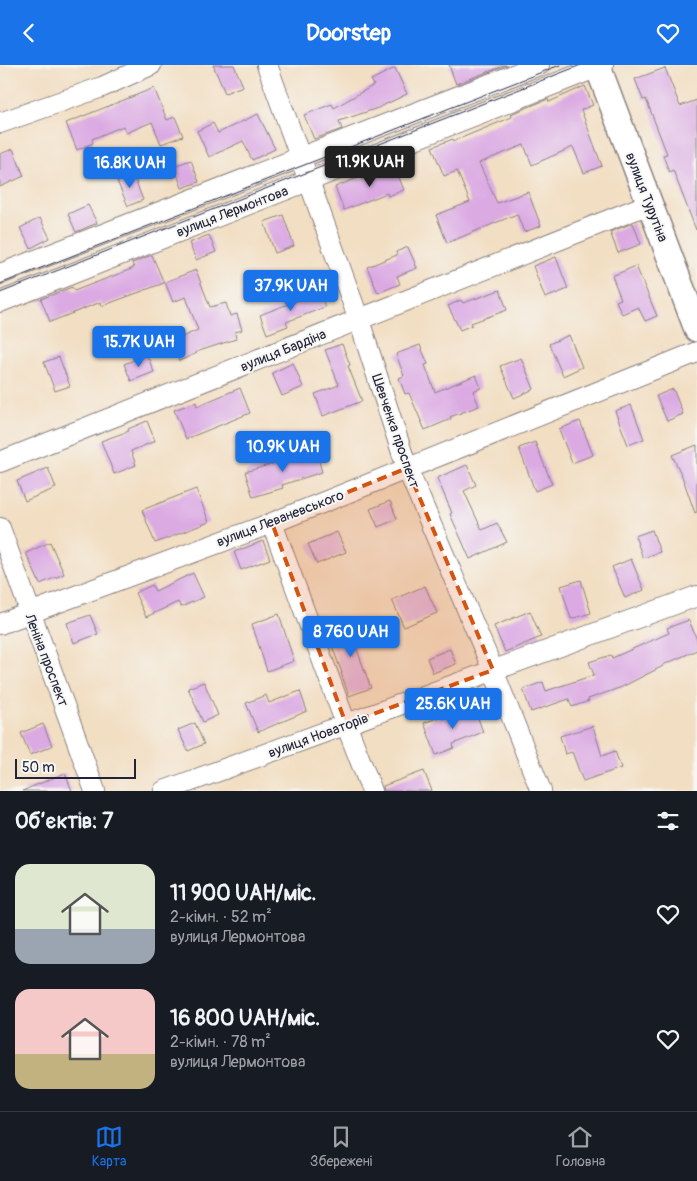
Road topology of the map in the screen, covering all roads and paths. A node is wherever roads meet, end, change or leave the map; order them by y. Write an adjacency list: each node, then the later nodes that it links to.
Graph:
1 (151, 65): 5 (street)
2 (267, 65): 6 (street, Шевченка проспект)
3 (539, 65): 6 (street, вулиця Лермонтова)
4 (600, 66): 7 (street, вулиця Лермонтова); 8 (street, вулиця Турутіна)
5 (0, 123)
6 (301, 157): 7 (street, Шевченка проспект); 9 (street, вулиця Лермонтова)
7 (308, 181): 10 (street, вулиця Лермонтова); 11 (street, Шевченка проспект)
8 (649, 203): 11 (street, вулиця Бардіна); 12 (street, вулиця Турутіна)
9 (0, 274)
10 (0, 302)
11 (359, 320): 14 (street, вулиця Бардіна); 15 (street, Шевченка проспект)
12 (697, 329)
13 (697, 352): 15 (street, вулиця Леваневського)
14 (0, 463)
15 (406, 468): 16 (street, вулиця Леваневського); 21 (street, Шевченка проспект)
16 (272, 523): 19 (street, вулиця Леваневського); 22 (street)
17 (0, 528): 19 (street, Леніна проспект)
18 (697, 596): 21 (street, вулиця Новаторів)
19 (29, 613): 20 (street, вулиця Леваневського); 23 (street, Леніна проспект)
20 (0, 624)
21 (493, 671): 22 (street, вулиця Новаторів); 26 (street, Шевченка проспект)
22 (346, 724): 24 (street, вулиця Новаторів); 25 (street)
23 (95, 791)
24 (164, 791)
25 (372, 791)
26 (541, 791)

